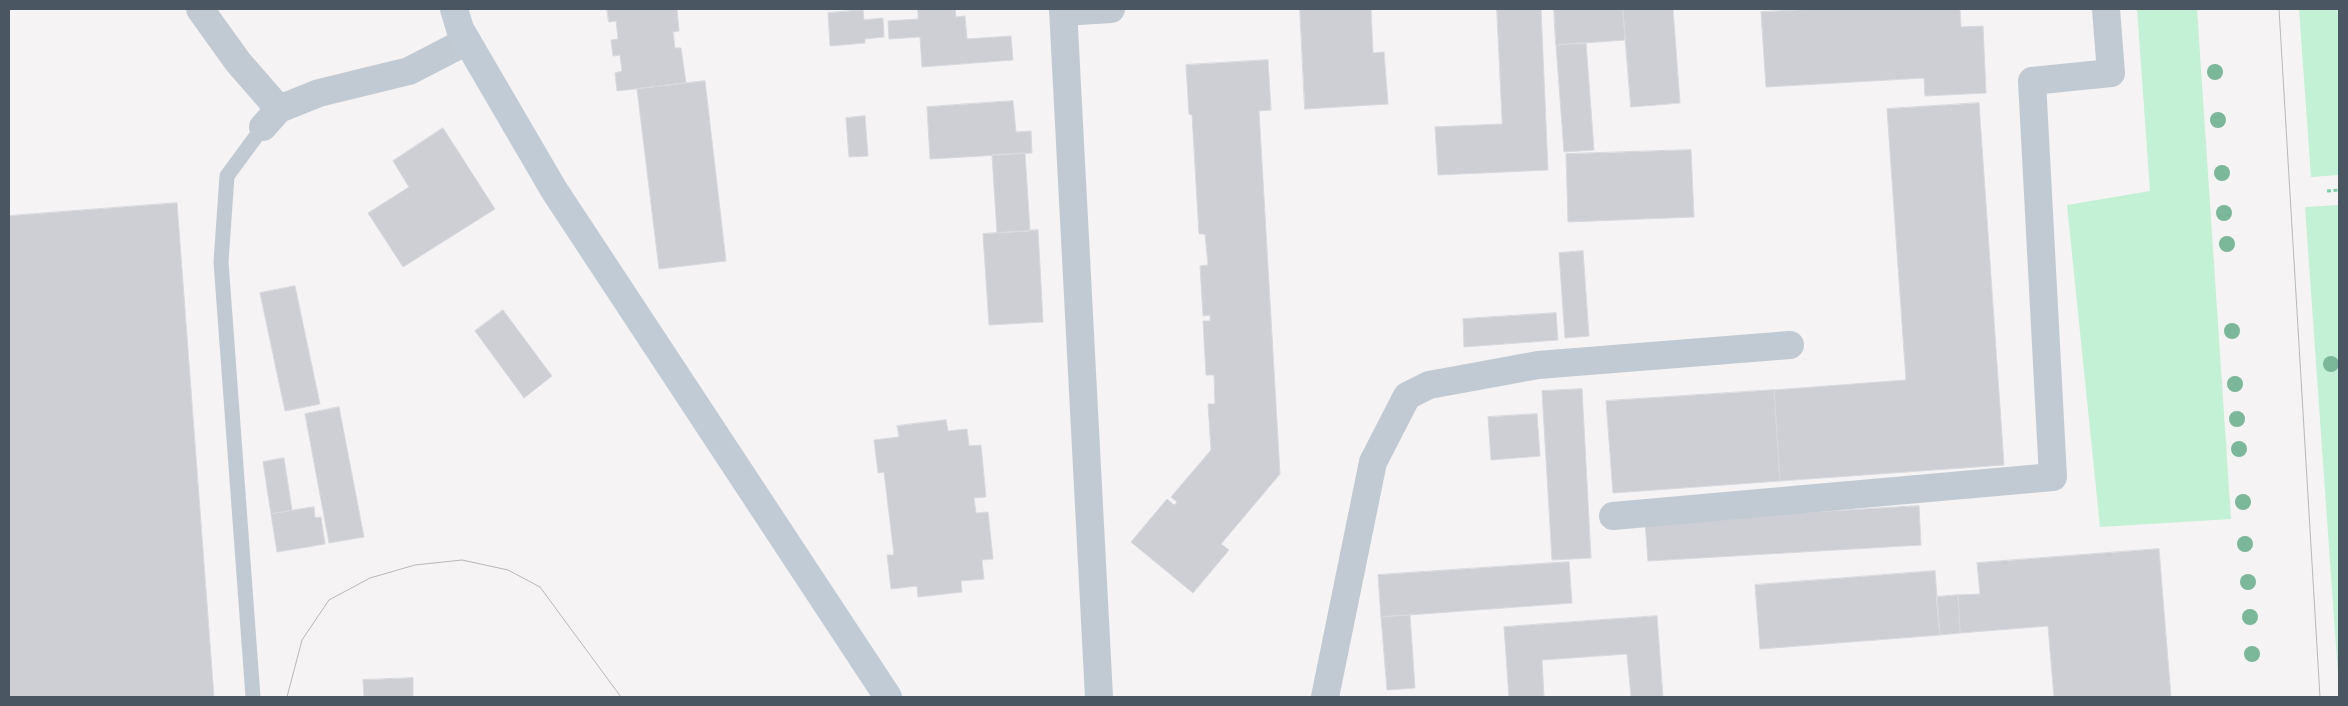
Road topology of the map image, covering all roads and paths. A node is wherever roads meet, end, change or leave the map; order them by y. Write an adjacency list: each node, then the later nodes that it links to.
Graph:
1 (200, 9): 7 (street)
2 (454, 9): 6 (main road)
3 (1112, 9): 5 (street)
4 (2106, 9): 11 (street)
5 (1063, 10): 14 (street)
6 (467, 41): 7 (street); 13 (main road)
7 (271, 118): 12 (lane)
8 (2339, 190): 9 (path)
9 (2327, 191)
10 (1790, 345): 15 (street)
11 (1613, 516)
12 (253, 697)
13 (888, 697)
14 (1099, 697)
15 (1324, 697)

